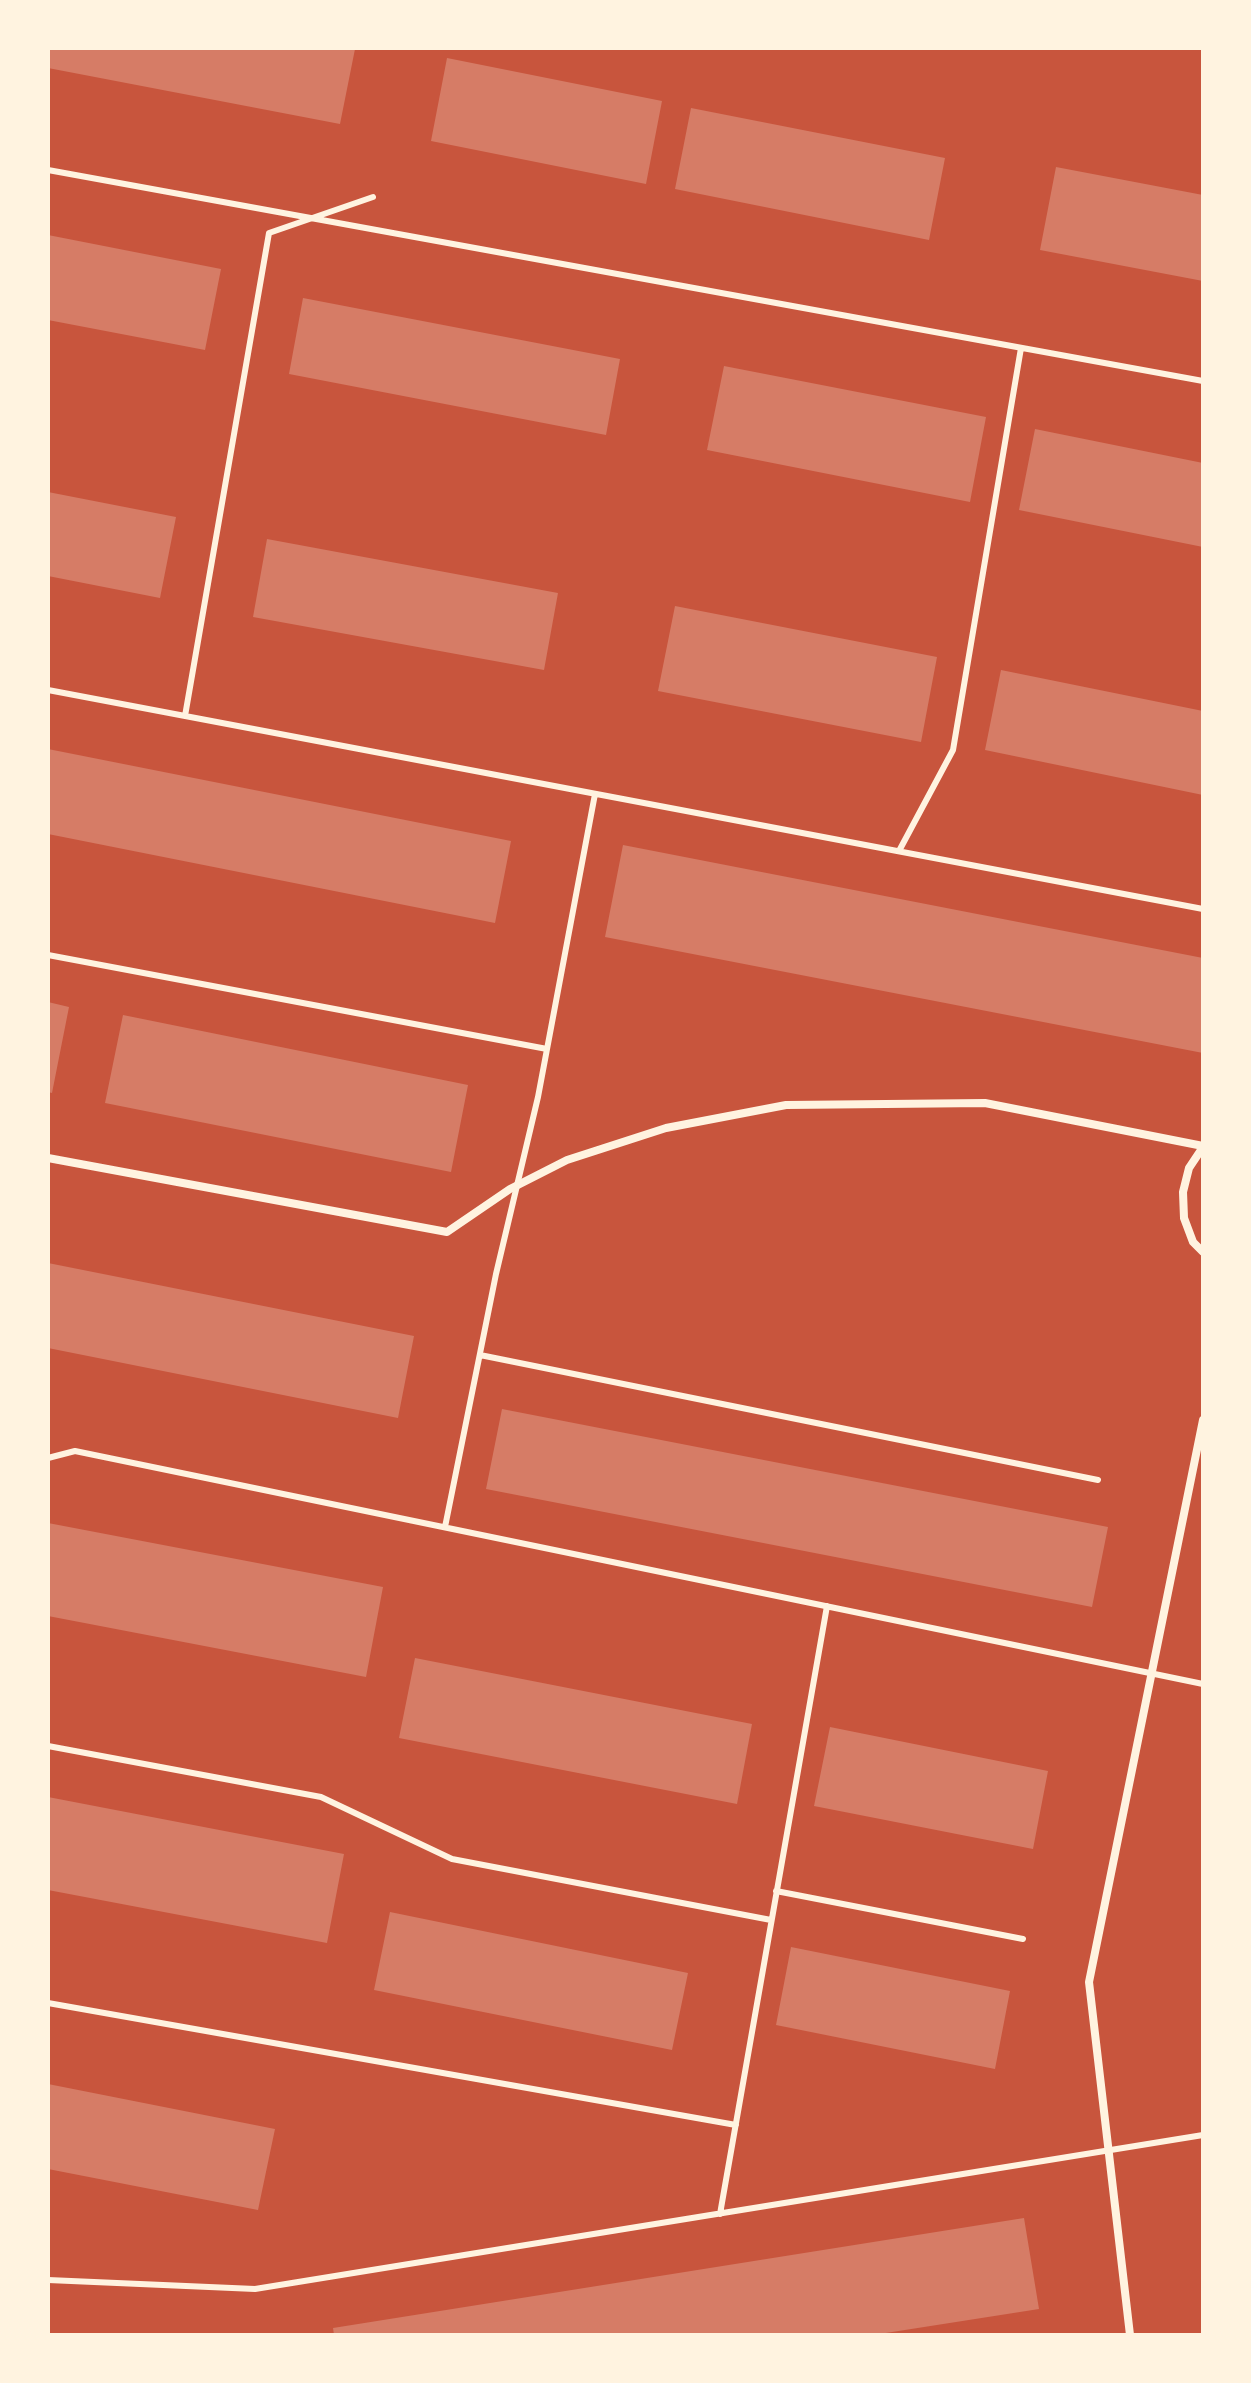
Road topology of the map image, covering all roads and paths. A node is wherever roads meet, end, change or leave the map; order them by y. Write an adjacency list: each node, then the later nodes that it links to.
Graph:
1 (48, 170): 3 (lane)
2 (373, 197): 6 (lane)
3 (1021, 348): 4 (lane); 8 (lane)
4 (1203, 381)
5 (48, 690): 6 (lane)
6 (185, 716): 7 (lane)
7 (595, 794): 8 (lane); 11 (lane)
8 (899, 851): 9 (lane)
9 (1203, 909)
10 (48, 955): 11 (lane)
11 (547, 1049): 15 (lane)
12 (1203, 1147): 13 (street); 14 (street)
13 (48, 1158)
14 (1203, 1252)
15 (480, 1355): 18 (lane); 19 (lane)
16 (1203, 1420): 21 (street)
17 (48, 1458): 19 (lane)
18 (1098, 1480)
19 (445, 1527): 20 (lane)
20 (827, 1606): 21 (lane); 24 (lane)
21 (1151, 1673): 22 (lane); 32 (street)
22 (1203, 1684)
23 (48, 1746): 25 (lane)
24 (776, 1891): 25 (lane); 26 (lane)
25 (771, 1920): 28 (lane)
26 (1023, 1939)
27 (48, 2003): 28 (lane)
28 (736, 2125): 30 (lane)
29 (1203, 2135): 30 (lane)
30 (720, 2214): 31 (lane)
31 (48, 2280)
32 (1130, 2335)

